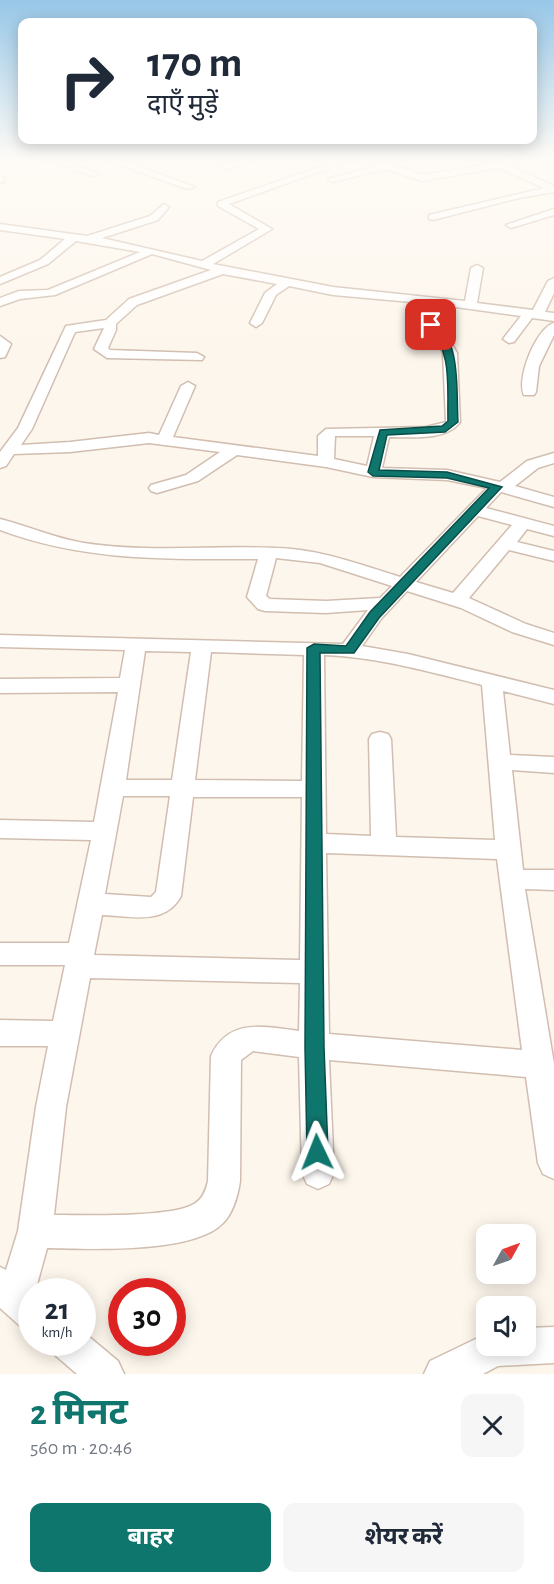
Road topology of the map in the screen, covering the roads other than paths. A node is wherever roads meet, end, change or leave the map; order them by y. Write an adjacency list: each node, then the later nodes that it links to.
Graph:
1 (138, 223): 8 (street)
2 (256, 223): 10 (street)
3 (517, 223): 4 (street)
4 (511, 225)
5 (6, 228): 6 (street); 7 (street)
6 (0, 235)
7 (74, 237): 8 (street); 13 (street)
8 (89, 239): 9 (street)
9 (151, 251): 10 (street); 17 (street)
10 (203, 265): 12 (street)
11 (477, 268): 20 (street)
12 (222, 270): 15 (street); 23 (street)
13 (0, 281)
14 (554, 281): 21 (street)
15 (287, 282): 18 (street); 24 (street)
16 (0, 286): 17 (street)
17 (27, 294): 19 (street)
18 (430, 300): 20 (street); 32 (street)
19 (0, 302)
20 (470, 306): 21 (street)
21 (533, 314): 22 (street); 26 (street)
22 (554, 317)
23 (110, 323): 29 (street); 35 (street)
24 (255, 323)
25 (554, 327): 31 (street)
26 (509, 339)
27 (0, 340): 28 (street)
28 (0, 354)
29 (197, 357)
30 (188, 386): 33 (street)
31 (529, 392)
32 (383, 432): 37 (street); 39 (street)
33 (164, 440): 34 (street); 35 (street)
34 (235, 449): 37 (street); 41 (street)
35 (11, 450): 38 (street)
36 (554, 458): 40 (street)
37 (326, 462): 39 (street)
38 (0, 463)
39 (373, 472): 40 (street)
40 (500, 487): 42 (street); 43 (street)
41 (157, 488)
42 (554, 502)
43 (475, 510): 44 (street); 50 (street)
44 (523, 523): 46 (street); 47 (street)
45 (0, 524): 48 (street)
46 (554, 531)
47 (505, 544): 49 (street); 51 (street)
48 (269, 553): 50 (street); 52 (street)
49 (554, 556)
50 (403, 585): 51 (street); 52 (street)
51 (457, 601): 53 (street)
52 (386, 603): 58 (street)
53 (554, 639)
54 (0, 640): 55 (street)
55 (136, 645): 56 (street); 60 (street)
56 (202, 646): 57 (street); 67 (street)
57 (314, 648): 58 (street); 68 (street)
58 (349, 650): 59 (street)
59 (492, 681): 62 (street); 64 (street)
60 (130, 685): 61 (street); 66 (street)
61 (0, 686)
62 (554, 697)
63 (380, 739): 72 (street)
64 (499, 762): 65 (street); 73 (street)
65 (554, 765)
66 (113, 788): 67 (street); 70 (street)
67 (183, 789): 68 (street); 76 (street)
68 (314, 789): 71 (street)
69 (0, 829): 70 (street)
70 (105, 831): 76 (street)
71 (315, 843): 72 (street); 79 (street)
72 (384, 844): 73 (street)
73 (507, 850): 74 (street)
74 (511, 879): 75 (street); 83 (street)
75 (554, 880)
76 (91, 904): 78 (street)
77 (0, 954): 78 (street)
78 (80, 960): 79 (street); 81 (street)
79 (315, 972): 82 (street)
80 (0, 1033): 81 (street)
81 (66, 1034): 87 (street)
82 (314, 1047): 83 (street); 86 (street); 87 (street)
83 (538, 1065): 84 (street)
84 (549, 1103): 85 (street)
85 (554, 1163)
86 (318, 1173)
87 (35, 1231): 88 (street)
88 (16, 1298)
89 (553, 1350): 92 (street)
90 (84, 1356): 91 (street)
91 (105, 1374)
92 (444, 1374)

